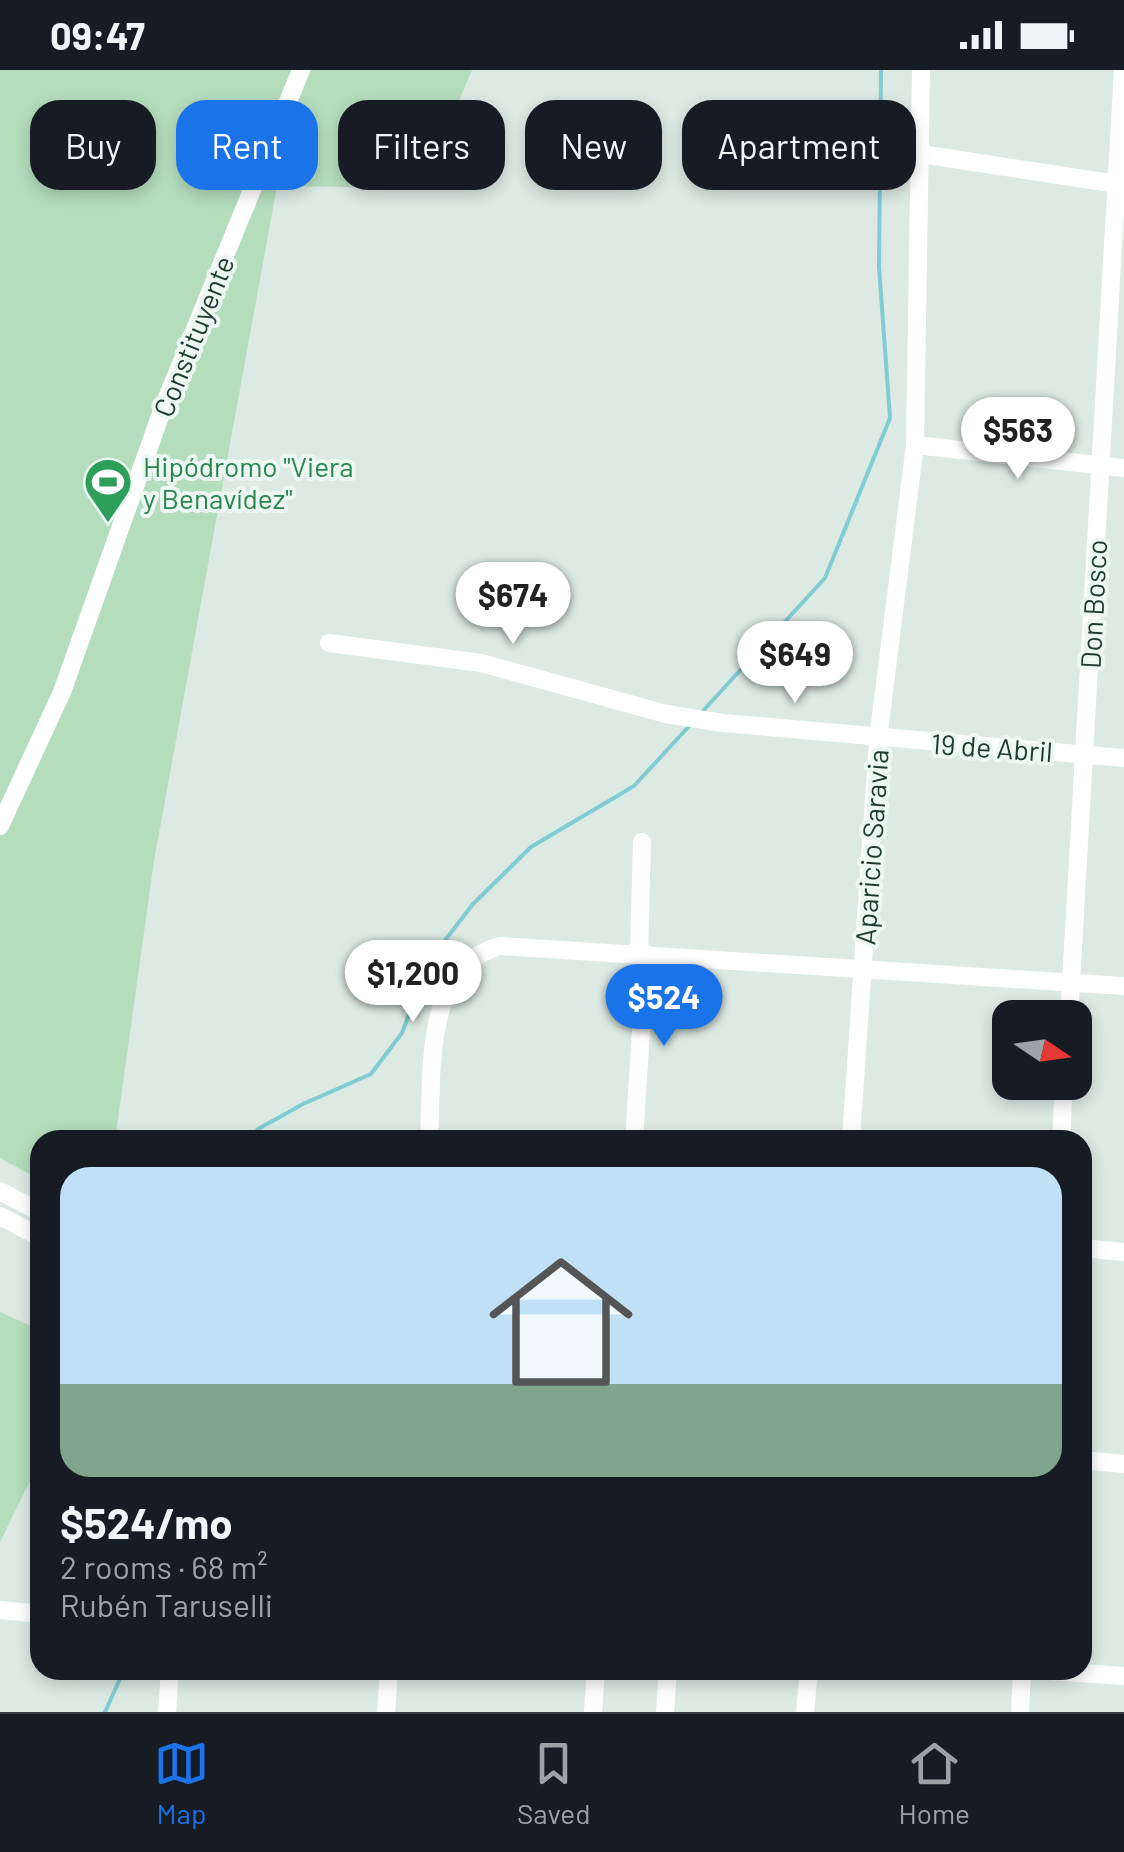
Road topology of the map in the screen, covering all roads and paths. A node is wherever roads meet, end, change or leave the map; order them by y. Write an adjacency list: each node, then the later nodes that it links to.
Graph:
1 (301, 70): 14 (street, Constituyente)
2 (921, 70): 4 (street, Aparicio Saravia)
3 (1123, 70): 5 (street, Don Bosco)
4 (921, 154): 5 (street); 7 (street, Aparicio Saravia)
5 (1116, 184): 6 (street, Don Bosco)
6 (1119, 251): 8 (street, Don Bosco)
7 (915, 445): 8 (street); 11 (street, Aparicio Saravia)
8 (1100, 468): 9 (street); 12 (street, Don Bosco)
9 (1124, 468)
10 (329, 643): 11 (street, 19 de Abril)
11 (878, 739): 12 (street, 19 de Abril); 17 (street, Aparicio Saravia)
12 (1086, 754): 13 (street, 19 de Abril); 18 (street, Don Bosco)
13 (1124, 758)
14 (0, 826)
15 (642, 842): 16 (street)
16 (643, 954): 17 (street); 22 (street); 23 (street)
17 (863, 966): 18 (street); 24 (street, Aparicio Saravia)
18 (1071, 982): 19 (street); 20 (street, Don Bosco)
19 (1124, 986)
20 (1070, 1000)
21 (1063, 1100): 25 (street)
22 (430, 1130)
23 (634, 1130)
24 (853, 1130)
25 (1061, 1130)
26 (0, 1191): 27 (street)
27 (30, 1207)
28 (0, 1216): 29 (street)
29 (30, 1232)
30 (1092, 1249): 31 (street)
31 (1124, 1252)
32 (1092, 1461): 33 (street)
33 (1124, 1464)
34 (0, 1610): 35 (street)
35 (30, 1613)
36 (1092, 1674): 37 (street)
37 (1124, 1676)
38 (169, 1680): 44 (street)
39 (388, 1680): 45 (street)
40 (596, 1680): 46 (street)
41 (667, 1680): 47 (street)
42 (808, 1680): 48 (street)
43 (1022, 1680): 49 (street)
44 (167, 1712)
45 (386, 1712)
46 (594, 1712)
47 (665, 1712)
48 (806, 1712)
49 (1020, 1712)

